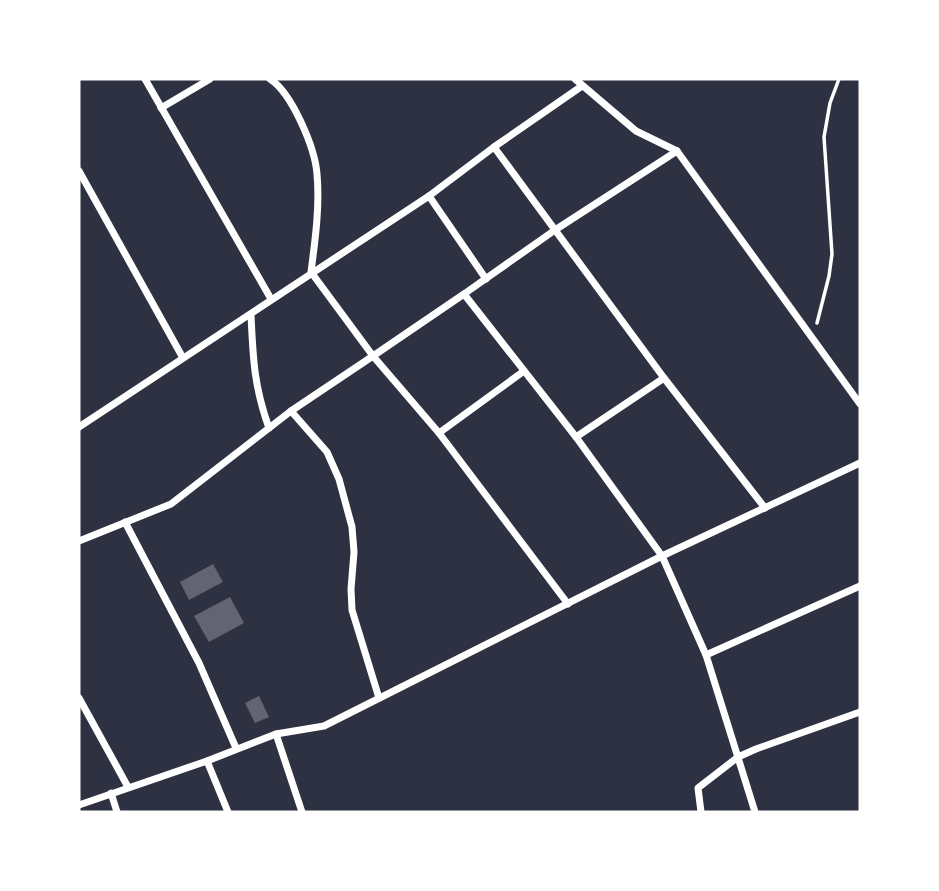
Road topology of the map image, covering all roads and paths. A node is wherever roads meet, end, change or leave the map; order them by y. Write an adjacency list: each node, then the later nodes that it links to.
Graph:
1 (145, 79): 7 (street)
2 (210, 79): 7 (street)
3 (270, 79): 13 (street)
4 (575, 79): 6 (street)
5 (839, 79): 18 (path)
6 (582, 86): 8 (street); 9 (street)
7 (161, 108): 16 (street)
8 (494, 146): 11 (street); 12 (street)
9 (677, 151): 12 (street); 18 (street)
10 (79, 171): 20 (street)
11 (429, 196): 13 (street); 14 (street)
12 (555, 230): 14 (street); 22 (street)
13 (311, 272): 16 (street); 19 (street)
14 (486, 279): 15 (street)
15 (464, 294): 19 (street); 21 (street)
16 (271, 299): 17 (street)
17 (251, 315): 20 (street); 26 (street)
18 (813, 338): 23 (street)
19 (373, 356): 24 (street); 27 (street)
20 (183, 358): 25 (street)
21 (524, 371): 27 (street); 28 (street)
22 (664, 378): 28 (street); 30 (street)
23 (860, 404)
24 (291, 411): 26 (street); 38 (street)
25 (79, 427)
26 (269, 428): 31 (street)
27 (439, 433): 35 (street)
28 (576, 437): 33 (street)
29 (860, 463): 30 (street)
30 (765, 508): 33 (street)
31 (125, 522): 32 (street); 41 (street)
32 (79, 541)
33 (662, 556): 35 (street); 36 (street)
34 (860, 586): 36 (street)
35 (568, 604): 38 (street)
36 (706, 654): 42 (street)
37 (79, 698): 44 (street)
38 (379, 698): 40 (street)
39 (860, 712): 42 (street)
40 (276, 734): 41 (street); 49 (street)
41 (236, 748): 43 (street)
42 (738, 757): 50 (street); 51 (street)
43 (207, 761): 44 (street); 48 (street)
44 (128, 787): 45 (street)
45 (111, 793): 46 (street); 47 (street)
46 (79, 805)
47 (117, 812)
48 (228, 812)
49 (302, 812)
50 (701, 812)
51 (755, 812)

